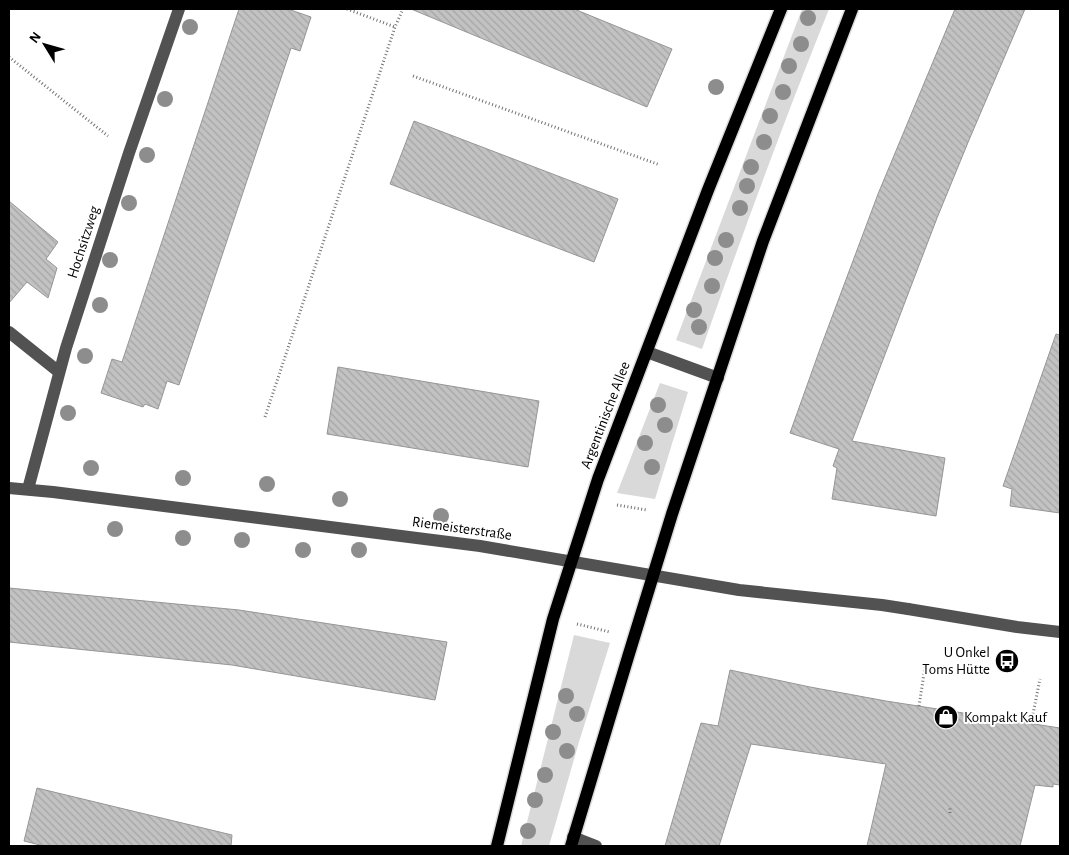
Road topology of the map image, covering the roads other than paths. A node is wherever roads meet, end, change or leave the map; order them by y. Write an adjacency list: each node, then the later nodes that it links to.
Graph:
1 (179, 9): 6 (street, Hochsitzweg)
2 (781, 9): 5 (main road, Argentinische Allee)
3 (852, 9): 7 (main road)
4 (9, 332): 6 (street)
5 (647, 352): 7 (street); 10 (main road, Argentinische Allee)
6 (59, 372): 9 (street, Hochsitzweg)
7 (718, 378): 11 (main road)
8 (9, 488): 9 (street, Riemeisterstraße)
9 (28, 489): 10 (street, Riemeisterstraße)
10 (571, 562): 11 (street, Riemeisterstraße); 14 (main road, Argentinische Allee)
11 (654, 575): 12 (street, Riemeisterstraße, bridge); 13 (main road)
12 (1060, 632)
13 (572, 842): 15 (street)
14 (497, 846)
15 (596, 846)

